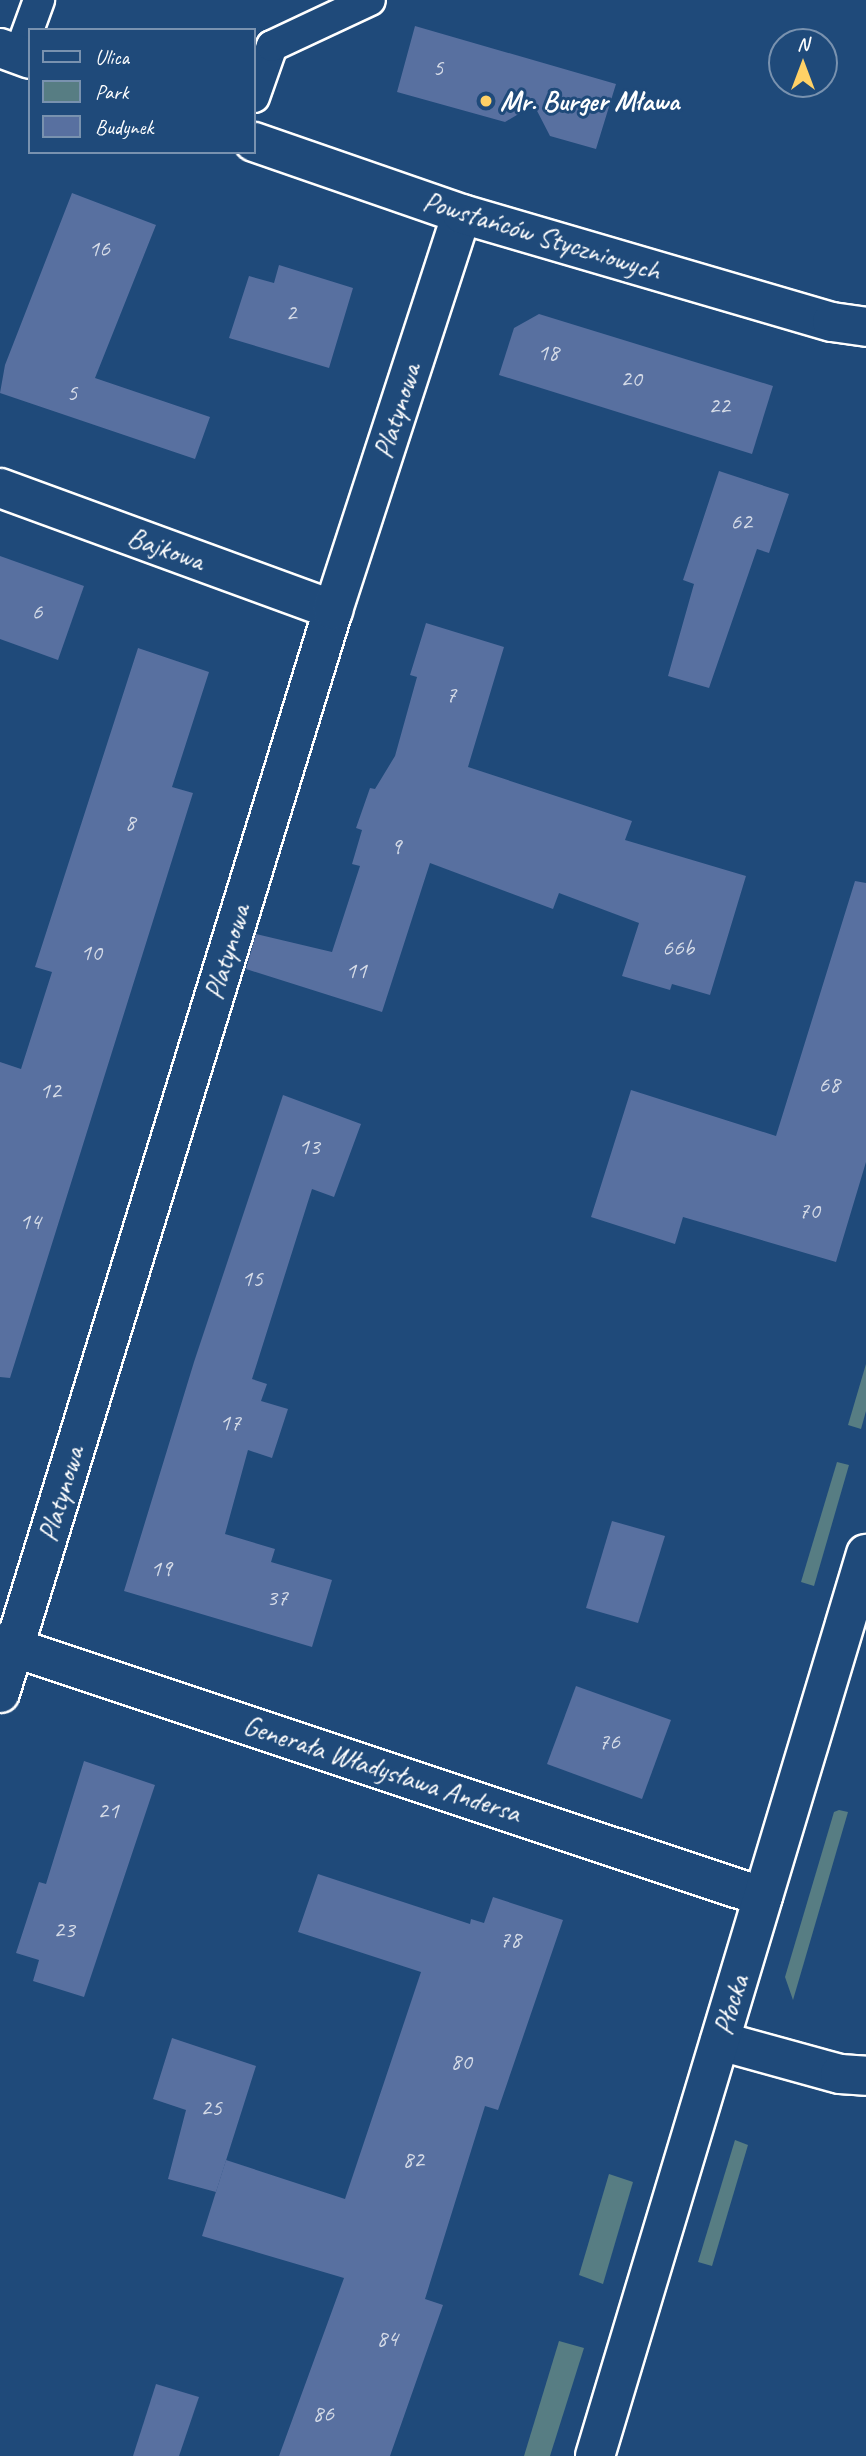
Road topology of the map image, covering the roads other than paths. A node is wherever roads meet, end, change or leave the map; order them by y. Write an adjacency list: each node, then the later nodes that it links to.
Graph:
1 (39, 0): 3 (lane)
2 (370, 0): 4 (lane)
3 (16, 54)
4 (256, 91)
5 (256, 143): 6 (street, Powstańców Styczniowych)
6 (462, 214): 7 (street, Powstańców Styczniowych); 10 (street, Platynowa)
7 (849, 325): 8 (street, Powstańców Styczniowych)
8 (866, 338)
9 (0, 488): 10 (street, Bajkowa)
10 (333, 610): 12 (street, Platynowa)
11 (866, 1554): 14 (street, Płocka)
12 (7, 1645): 13 (street, Platynowa); 14 (street, Generała Władysława Andersa)
13 (0, 1693)
14 (763, 1897): 15 (street, Płocka)
15 (720, 2041): 16 (street); 17 (street, Płocka)
16 (866, 2076)
17 (595, 2456)

